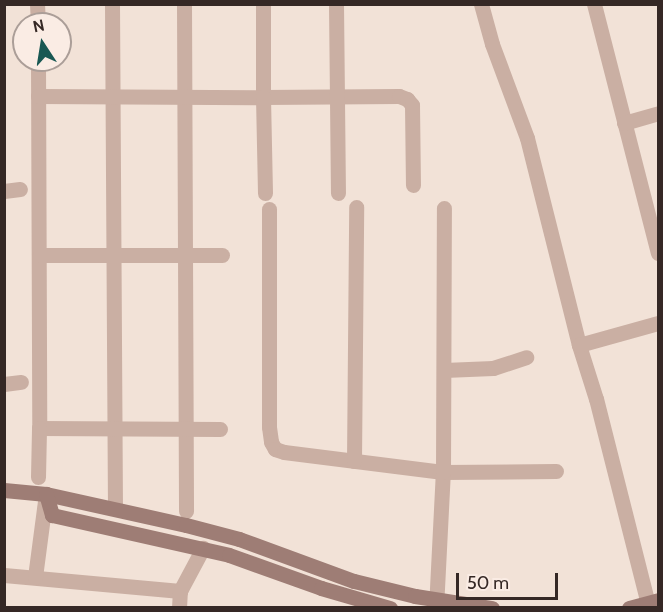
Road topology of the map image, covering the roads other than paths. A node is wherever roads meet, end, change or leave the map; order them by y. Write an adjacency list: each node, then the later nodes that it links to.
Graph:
1 (112, 4): 9 (street)
2 (184, 4): 10 (street)
3 (263, 4): 12 (street)
4 (336, 4): 11 (street)
5 (481, 4): 28 (street)
6 (594, 4): 14 (street)
7 (38, 72): 8 (street)
8 (39, 96): 9 (street); 24 (street)
9 (111, 96): 10 (street); 23 (street)
10 (185, 96): 12 (street); 25 (street)
11 (337, 97): 12 (street); 15 (street); 17 (street)
12 (263, 98): 16 (street)
13 (658, 113): 14 (street)
14 (624, 123): 18 (street)
15 (412, 185)
16 (265, 193)
17 (338, 193)
18 (653, 206): 22 (street)
19 (356, 207): 37 (street)
20 (444, 208): 30 (street)
21 (269, 209): 37 (street)
22 (658, 253)
23 (113, 254): 24 (street); 25 (street); 35 (street)
24 (40, 255): 33 (street)
25 (186, 255): 26 (street); 34 (street)
26 (222, 255)
27 (658, 323): 28 (street)
28 (579, 345): 50 (street)
29 (526, 357): 30 (street)
30 (444, 370): 38 (street)
31 (21, 382): 32 (street)
32 (4, 384)
33 (39, 428): 35 (street); 40 (street)
34 (186, 428): 35 (street); 36 (street); 44 (street)
35 (113, 429): 43 (street)
36 (220, 429)
37 (354, 461): 38 (street)
38 (443, 471): 39 (street); 51 (street)
39 (556, 471)
40 (38, 477)
41 (4, 490): 42 (street)
42 (46, 495): 43 (street); 46 (street); 48 (street)
43 (115, 508): 45 (street)
44 (186, 511)
45 (208, 532): 46 (street); 51 (street)
46 (202, 548): 49 (street); 53 (street)
47 (4, 575): 48 (street)
48 (35, 577): 49 (street)
49 (180, 591): 52 (street)
50 (652, 603): 55 (street)
51 (436, 604): 54 (street)
52 (179, 608)
53 (390, 608)
54 (492, 608)
55 (629, 608)

